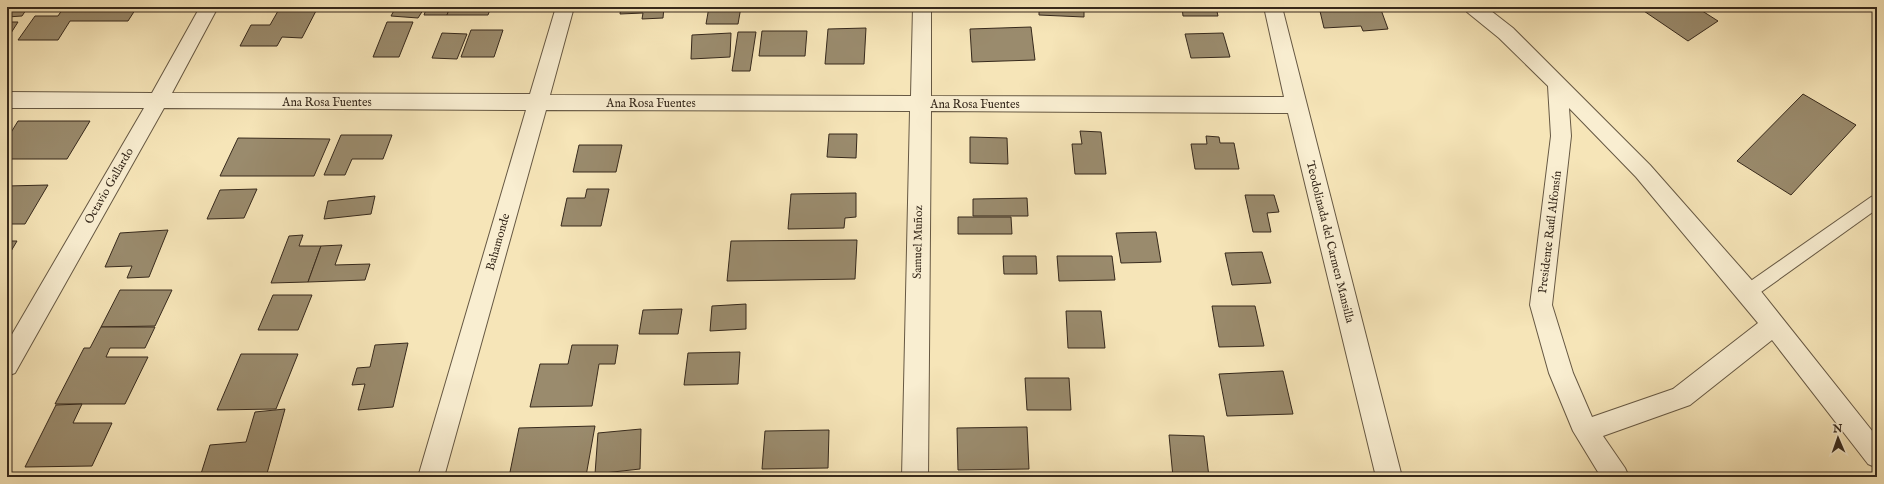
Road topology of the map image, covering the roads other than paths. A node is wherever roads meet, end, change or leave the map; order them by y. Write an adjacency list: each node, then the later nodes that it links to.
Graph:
1 (209, 7): 8 (street, Octavio Gallardo)
2 (565, 7): 9 (street, Bahamonde)
3 (922, 7): 10 (street, Samuel Muñoz)
4 (1273, 7): 11 (street, Teodolinada del Carmen Mansilla)
5 (1474, 7): 6 (street)
6 (1558, 84): 13 (street); 16 (street, Presidente Raúl Alfonsín)
7 (7, 100): 8 (street, Ana Rosa Fuentes)
8 (158, 101): 9 (street, Ana Rosa Fuentes); 15 (street, Octavio Gallardo)
9 (538, 103): 10 (street, Ana Rosa Fuentes); 18 (street, Bahamonde)
10 (920, 104): 11 (street, Ana Rosa Fuentes); 19 (street, Samuel Muñoz)
11 (1296, 105): 20 (street, Teodolinada del Carmen Mansilla)
12 (1877, 201): 13 (lane)
13 (1748, 292): 14 (street)
14 (1774, 324): 16 (street); 17 (street)
15 (7, 365)
16 (1585, 431): 21 (street, Presidente Raúl Alfonsín)
17 (1877, 456)
18 (431, 477)
19 (915, 477)
20 (1389, 477)
21 (1616, 477)

